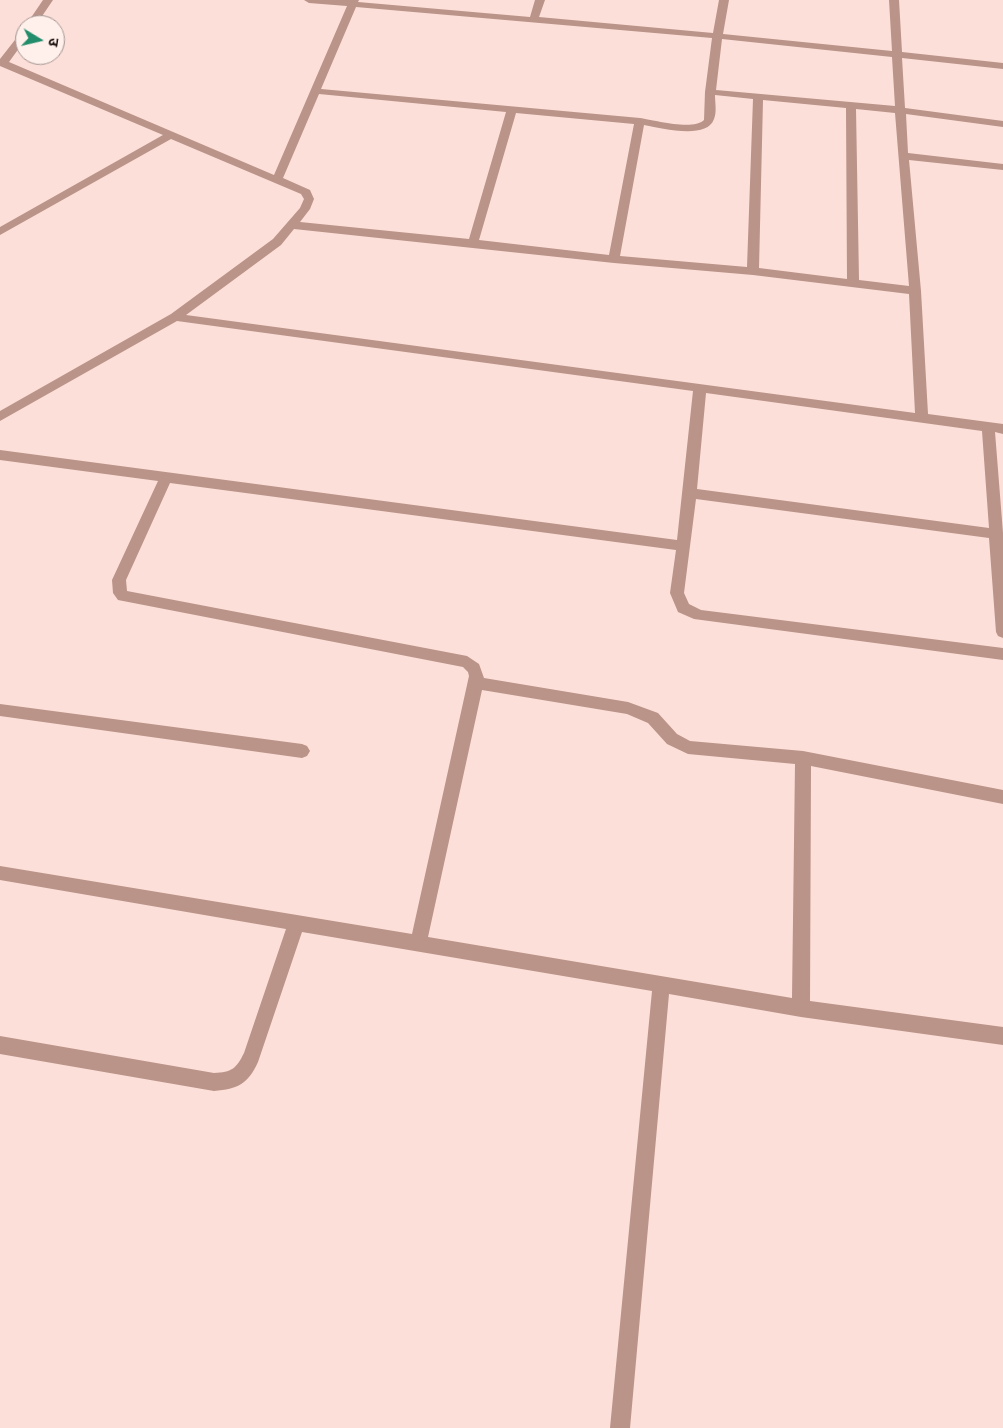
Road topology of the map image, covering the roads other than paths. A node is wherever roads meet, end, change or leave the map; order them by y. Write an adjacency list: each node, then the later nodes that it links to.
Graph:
1 (48, 0): 7 (street)
2 (309, 0): 6 (street)
3 (540, 0): 8 (street)
4 (724, 0): 9 (street)
5 (894, 0): 11 (street)
6 (353, 2): 8 (street); 14 (street)
7 (38, 15)
8 (534, 20): 9 (street)
9 (718, 36): 11 (street); 15 (street)
10 (15, 46): 12 (street)
11 (899, 54): 13 (street); 19 (street)
12 (2, 63): 22 (street)
13 (1003, 66)
14 (315, 91): 18 (street); 25 (street)
15 (710, 92): 16 (street); 20 (street)
16 (758, 96): 17 (street); 30 (street)
17 (851, 104): 19 (street); 31 (street)
18 (512, 109): 20 (street); 28 (street)
19 (901, 110): 21 (street); 23 (street)
20 (640, 121): 29 (street)
21 (1003, 124)
22 (170, 135): 25 (street); 27 (street)
23 (903, 156): 24 (street); 32 (street)
24 (1003, 167)
25 (277, 181): 26 (street)
26 (292, 225): 28 (street); 33 (street)
27 (0, 232)
28 (473, 242): 29 (street)
29 (614, 259): 30 (street)
30 (753, 271): 31 (street)
31 (853, 284): 32 (street)
32 (915, 291): 36 (street)
33 (175, 317): 34 (street); 35 (street)
34 (700, 386): 36 (street); 41 (street)
35 (0, 417)
36 (922, 418): 37 (street)
37 (988, 428): 38 (street); 42 (street)
38 (1003, 429)
39 (0, 455): 40 (street)
40 (166, 477): 43 (street); 46 (street)
41 (690, 493): 42 (street); 43 (street)
42 (997, 534): 44 (street)
43 (683, 546): 45 (street)
44 (1003, 632)
45 (1003, 654)
46 (476, 683): 49 (street); 53 (street)
47 (0, 710): 48 (street)
48 (302, 751)
49 (802, 758): 50 (street); 55 (street)
50 (1003, 797)
51 (0, 873): 52 (street)
52 (297, 922): 53 (street); 57 (street)
53 (418, 942): 54 (street)
54 (662, 984): 55 (street); 58 (street)
55 (801, 1008): 56 (street)
56 (1003, 1036)
57 (0, 1045)
58 (620, 1428)

